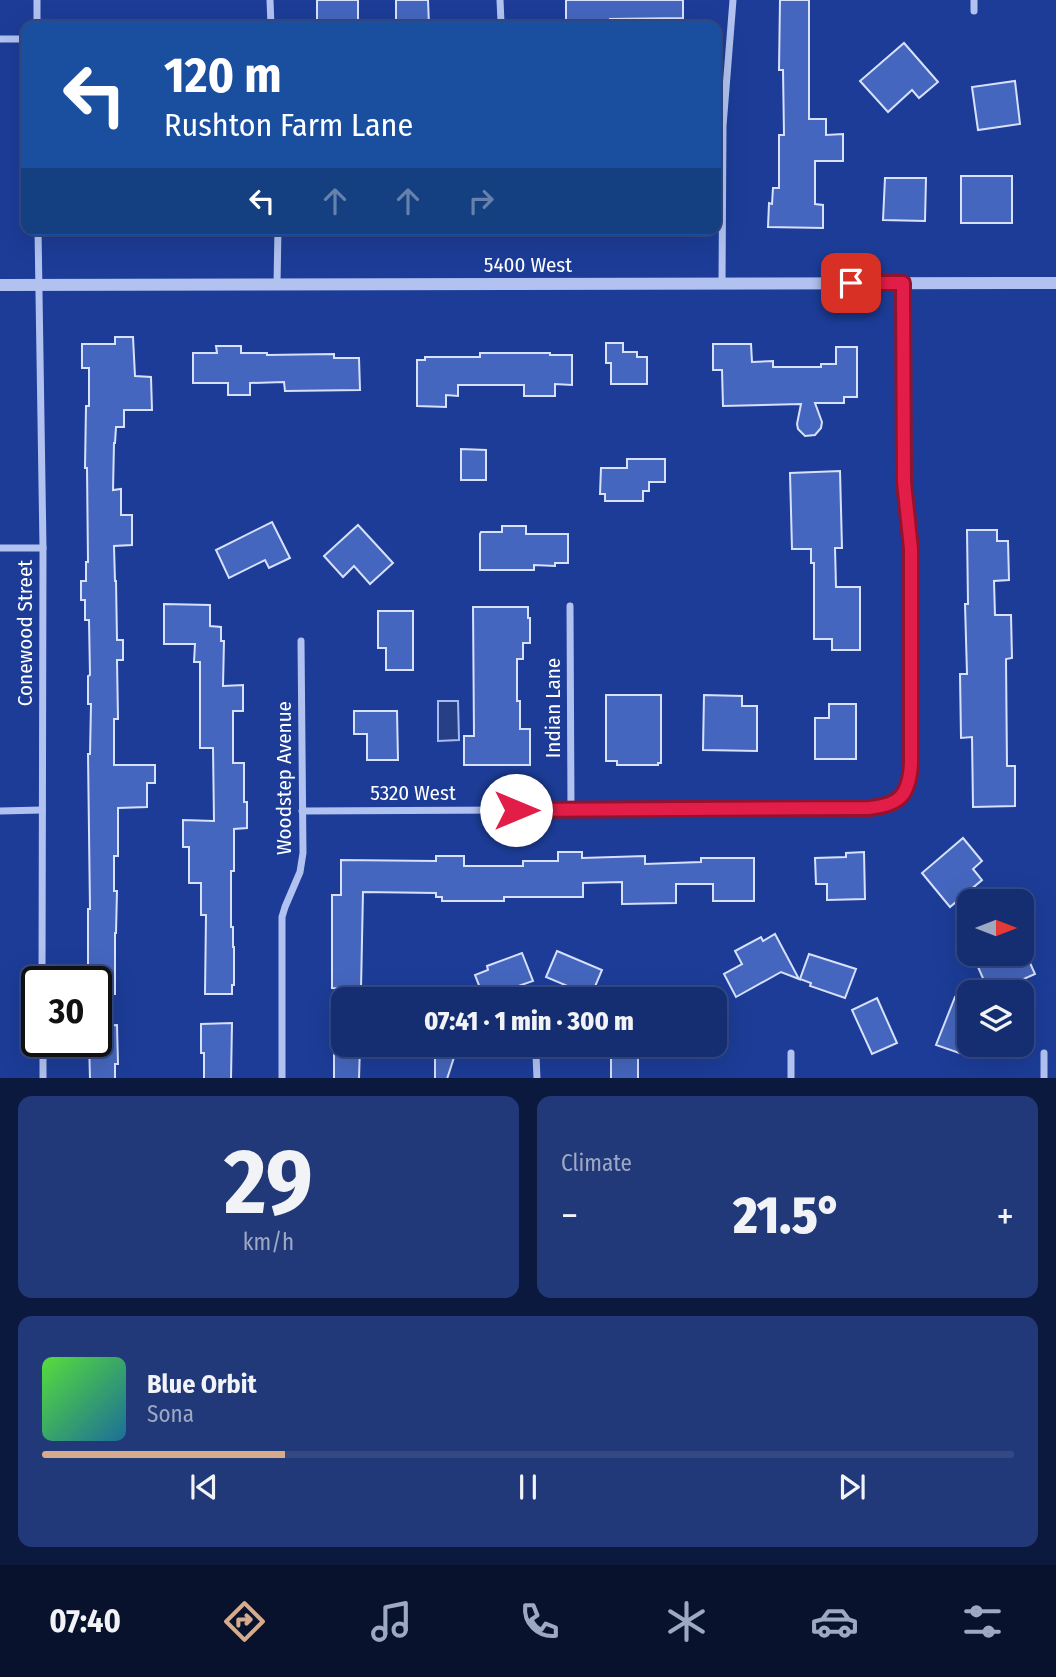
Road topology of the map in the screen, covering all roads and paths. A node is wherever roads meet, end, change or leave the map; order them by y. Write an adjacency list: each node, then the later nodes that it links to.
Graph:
1 (37, 0): 7 (street)
2 (270, 0): 8 (street)
3 (500, 0): 9 (street)
4 (733, 0): 14 (street)
5 (974, 0): 6 (street)
6 (974, 11)
7 (37, 21)
8 (271, 21)
9 (501, 21)
10 (0, 39): 11 (street)
11 (21, 39)
12 (38, 235): 18 (street, Conewood Street)
13 (278, 235): 19 (street)
14 (722, 283): 15 (street, 5400 West); 19 (street, 5400 West)
15 (903, 283): 16 (street, 5400 West); 25 (street, 5320 West)
16 (1056, 283)
17 (0, 285): 18 (street, 5400 West)
18 (38, 285): 19 (street, 5400 West); 21 (street, Conewood Street)
19 (278, 285)
20 (0, 548): 21 (street)
21 (43, 548): 24 (street, Conewood Street)
22 (570, 606): 25 (street, Indian Lane)
23 (301, 641): 27 (street, Woodstep Avenue)
24 (42, 810): 26 (street); 28 (street, Conewood Street)
25 (571, 810): 27 (street, 5320 West)
26 (0, 811)
27 (302, 811): 34 (street, Woodstep Avenue)
28 (42, 966)
29 (791, 1053): 36 (street)
30 (1044, 1053): 37 (street)
31 (43, 1057): 33 (street)
32 (537, 1057): 35 (street)
33 (43, 1078)
34 (282, 1078)
35 (537, 1078)
36 (791, 1078)
37 (1044, 1078)

